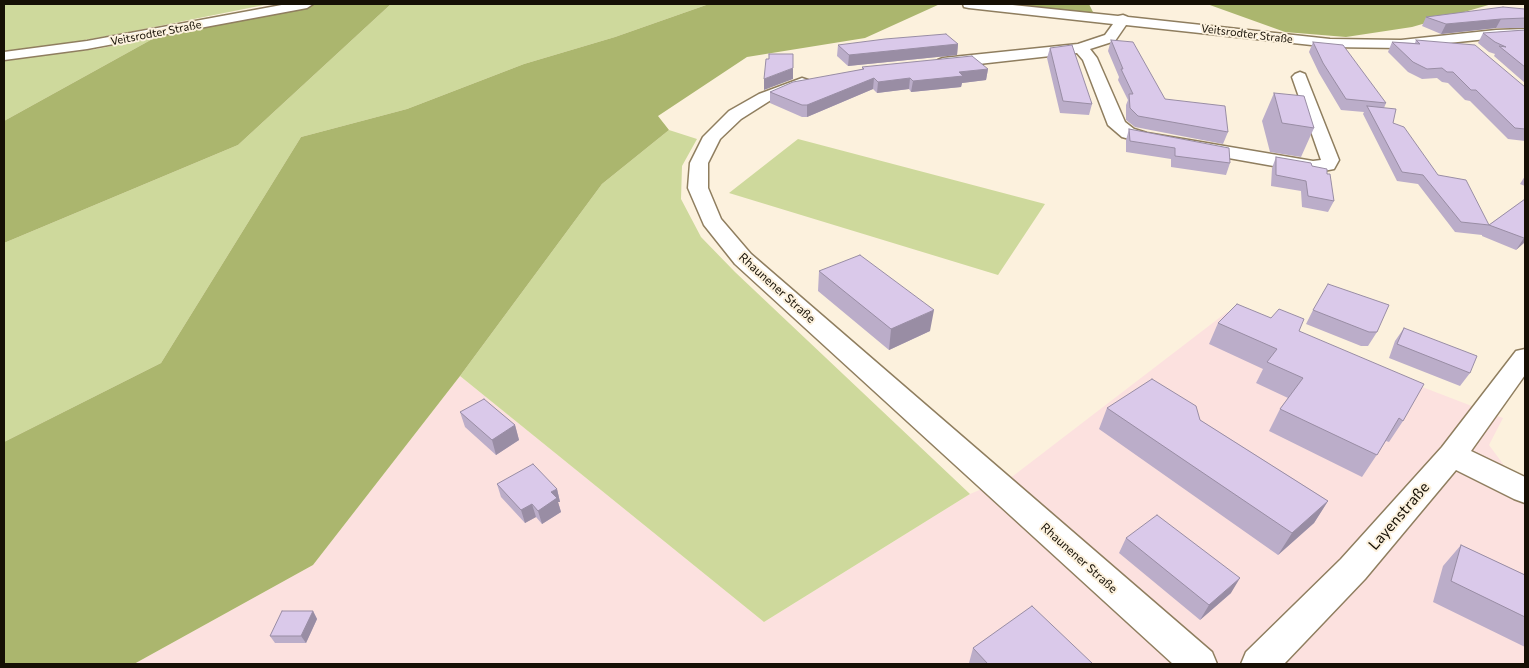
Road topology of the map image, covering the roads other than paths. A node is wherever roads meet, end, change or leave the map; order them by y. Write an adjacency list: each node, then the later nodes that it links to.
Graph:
1 (307, 4): 8 (street, Veitsrodter Straße)
2 (968, 4): 3 (street, Veitsrodter Straße)
3 (1123, 20): 5 (street, Veitsrodter Straße); 6 (street)
4 (1525, 33): 5 (street, Veitsrodter Straße)
5 (1460, 39): 7 (street)
6 (1080, 48): 9 (street); 11 (street)
7 (1478, 52)
8 (4, 56)
9 (924, 64)
10 (827, 76): 15 (street, Rhaunener Straße)
11 (1300, 76)
12 (1525, 357): 13 (street, Layenstraße)
13 (1452, 455): 14 (street); 16 (street, Layenstraße)
14 (1525, 492)
15 (1199, 664)
16 (1260, 664)

